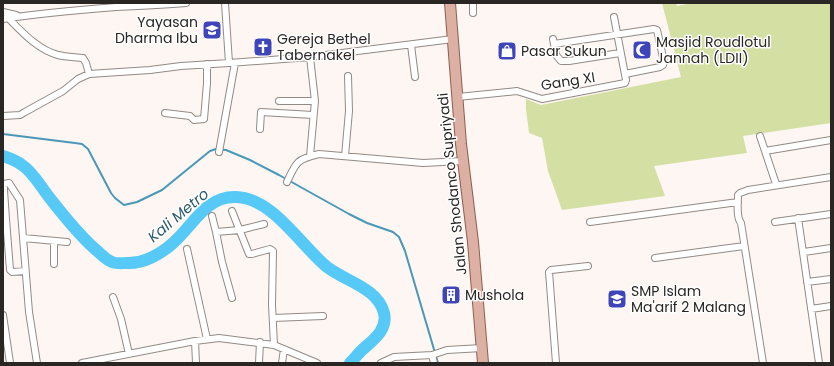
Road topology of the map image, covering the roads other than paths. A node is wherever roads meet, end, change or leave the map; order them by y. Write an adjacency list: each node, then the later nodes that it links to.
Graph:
1 (186, 3): 7 (street)
2 (225, 3): 15 (street)
3 (450, 3): 11 (main road, Jalan Shodanco Supriyadi)
4 (473, 3): 6 (street)
5 (3, 12): 7 (street)
6 (473, 13)
7 (19, 16): 9 (street)
8 (614, 17): 10 (street)
9 (5, 18): 17 (street)
10 (617, 34): 13 (street); 13 (street); 18 (street)
11 (453, 40): 12 (street); 21 (main road, Jalan Shodanco Supriyadi)
12 (411, 45): 14 (street); 20 (street)
13 (620, 53): 18 (street)
14 (310, 56): 15 (street); 23 (street)
15 (232, 63): 16 (street); 30 (street)
16 (207, 64): 17 (street); 24 (street)
17 (89, 74): 26 (street)
18 (625, 74): 21 (street, Gang XI)
19 (348, 76): 33 (street)
20 (414, 76)
21 (458, 97): 34 (main road, Jalan Shodanco Supriyadi)
22 (279, 101): 23 (street)
23 (315, 101): 25 (street)
24 (164, 113)
25 (313, 115): 27 (street); 32 (street)
26 (3, 116)
27 (260, 129)
28 (760, 136): 31 (street)
29 (831, 140): 31 (street)
30 (220, 149)
31 (765, 151): 37 (street)
32 (310, 156): 33 (street); 36 (street)
33 (345, 156): 34 (street)
34 (463, 161): 75 (main road, Jalan Shodanco Supriyadi)
35 (831, 177): 37 (street)
36 (288, 180)
37 (776, 184): 39 (street)
38 (4, 190): 44 (street); 50 (street)
39 (738, 202): 45 (street); 53 (street)
40 (232, 211): 48 (street)
41 (831, 214): 43 (street)
42 (212, 216): 49 (street)
43 (798, 218): 46 (street); 56 (street)
44 (5, 220): 60 (street)
45 (590, 222)
46 (775, 222)
47 (264, 224): 48 (street)
48 (240, 230): 49 (street); 69 (street)
49 (216, 232): 64 (street)
50 (23, 238): 51 (street); 60 (street)
51 (54, 241): 52 (street); 58 (street)
52 (67, 242)
53 (744, 246): 57 (street); 90 (street)
54 (831, 248): 56 (street)
55 (187, 249): 71 (street)
56 (804, 252): 62 (street)
57 (655, 258)
58 (54, 264)
59 (588, 266): 89 (street)
60 (25, 271): 80 (street)
61 (831, 278): 62 (street)
62 (807, 282): 66 (street)
63 (113, 297): 77 (street)
64 (232, 298)
65 (831, 306): 66 (street)
66 (811, 309): 91 (street)
67 (3, 315): 70 (street)
68 (323, 316): 69 (street)
69 (273, 318): 74 (street)
70 (4, 331): 79 (street)
71 (207, 339): 72 (street); 73 (street)
72 (195, 341): 77 (street); 82 (street)
73 (260, 342): 74 (street); 83 (street)
74 (274, 345): 76 (street)
75 (482, 348): 78 (street); 88 (main road, Jalan Shodanco Supriyadi)
76 (284, 349): 84 (street); 85 (street)
77 (129, 354): 81 (street)
78 (434, 354): 86 (street); 87 (street)
79 (10, 363)
80 (37, 363)
81 (82, 363)
82 (196, 363)
83 (259, 363)
84 (282, 363)
85 (317, 363)
86 (381, 363)
87 (434, 363)
88 (483, 363)
89 (556, 363)
90 (762, 363)
91 (819, 363)

